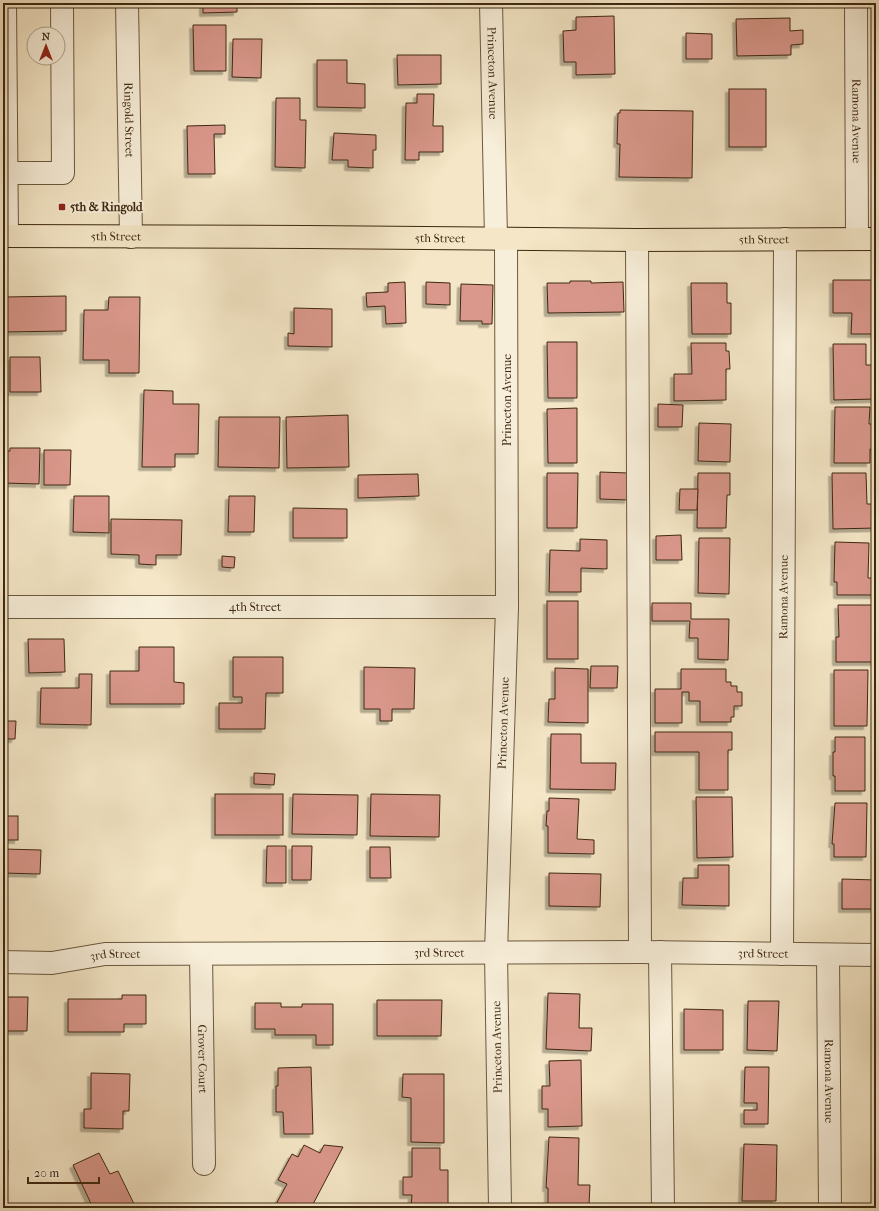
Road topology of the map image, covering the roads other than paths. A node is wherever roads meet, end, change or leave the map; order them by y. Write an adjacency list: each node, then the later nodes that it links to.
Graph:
1 (4, 3): 6 (street)
2 (62, 3): 6 (street)
3 (127, 3): 8 (street, Ringold Street)
4 (492, 3): 9 (street, Princeton Avenue)
5 (856, 3): 11 (street, Ramona Avenue)
6 (5, 173): 7 (street)
7 (5, 236): 8 (main road, 5th Street)
8 (131, 237): 9 (main road, 5th Street)
9 (501, 239): 12 (main road, 5th Street); 14 (street, Princeton Avenue)
10 (785, 239): 11 (main road, 5th Street); 12 (main road, 5th Street); 18 (street, Ramona Avenue)
11 (866, 239)
12 (637, 240): 15 (street)
13 (3, 607): 14 (street, 4th Street)
14 (507, 607): 16 (street, Princeton Avenue)
15 (650, 952): 16 (street, 3rd Street); 18 (street, 3rd Street); 24 (street)
16 (496, 953): 17 (street, 3rd Street); 23 (street, Princeton Avenue)
17 (201, 954): 21 (street, 3rd Street); 22 (street, Grover Court)
18 (782, 954): 19 (street, 3rd Street)
19 (828, 955): 20 (street, 3rd Street); 25 (street, Ramona Avenue)
20 (876, 955)
21 (3, 962)
22 (204, 1164)
23 (500, 1208)
24 (663, 1208)
25 (830, 1208)

